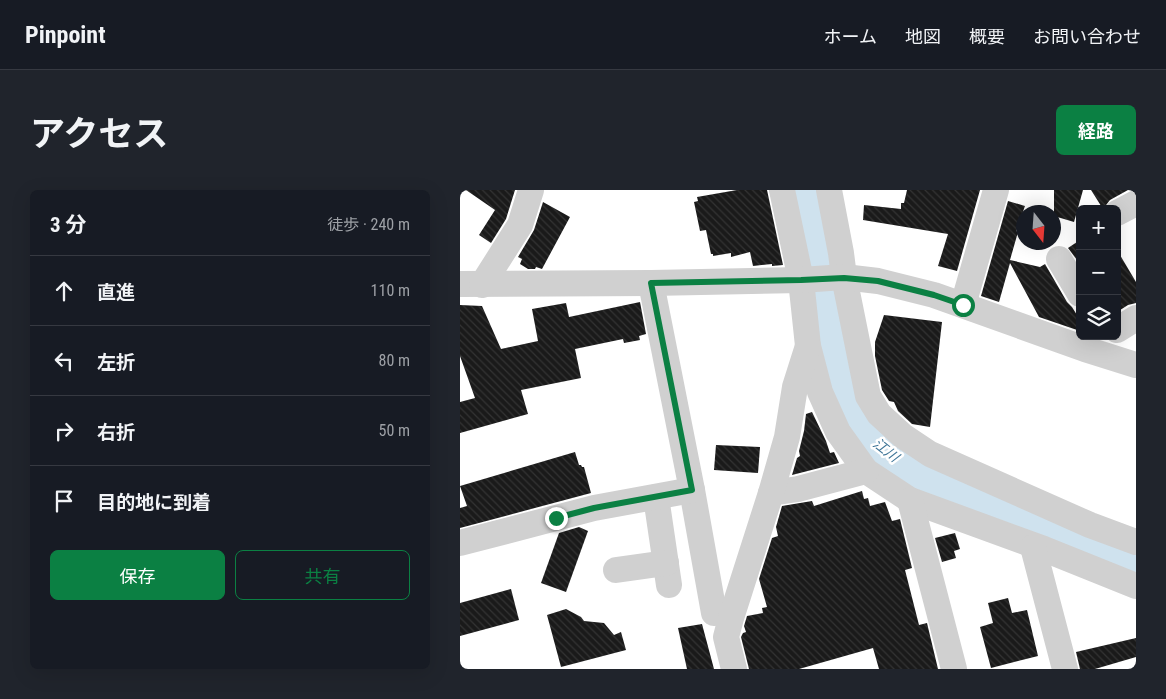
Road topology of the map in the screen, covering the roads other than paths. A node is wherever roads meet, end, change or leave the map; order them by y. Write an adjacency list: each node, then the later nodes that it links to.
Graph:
1 (531, 190): 11 (street)
2 (782, 190): 9 (street)
3 (830, 190): 8 (street)
4 (996, 190): 13 (street)
5 (1136, 203): 6 (street)
6 (1121, 211)
7 (1059, 260): 12 (street)
8 (844, 278): 9 (street); 13 (street); 25 (street)
9 (801, 280): 10 (street); 18 (street)
10 (651, 283): 11 (street); 21 (street)
11 (471, 284)
12 (1076, 288)
13 (963, 305): 16 (street)
14 (1136, 318): 15 (street)
15 (1121, 327)
16 (1076, 334)
17 (1101, 340): 19 (street)
18 (808, 346): 20 (street); 22 (street)
19 (1136, 366)
20 (866, 471): 22 (street); 24 (street)
21 (692, 490): 23 (street); 30 (street)
22 (771, 493): 31 (street)
23 (656, 497): 26 (street); 28 (street)
24 (910, 500): 27 (street); 32 (street)
25 (1131, 533)
26 (460, 543)
27 (1033, 547): 29 (street); 33 (street)
28 (616, 570)
29 (1136, 586)
30 (714, 612)
31 (734, 669)
32 (954, 669)
33 (1065, 669)

